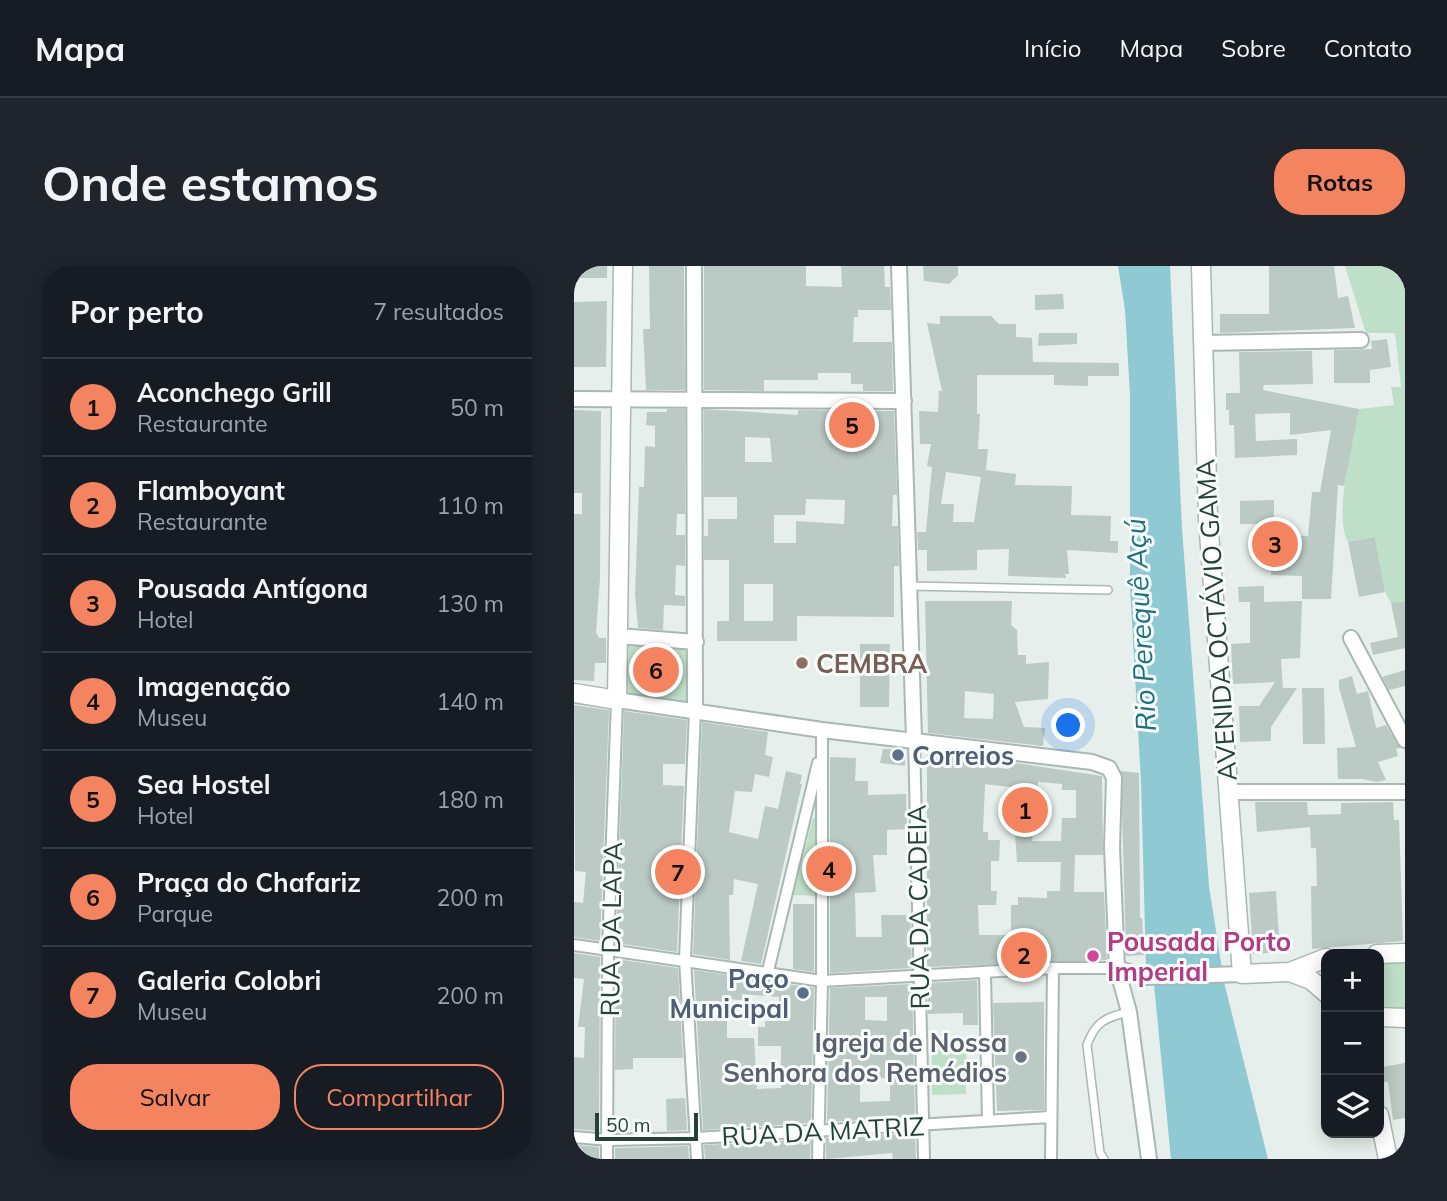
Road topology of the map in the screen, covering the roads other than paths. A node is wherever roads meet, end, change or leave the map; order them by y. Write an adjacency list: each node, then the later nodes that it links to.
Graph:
1 (623, 266): 7 (street)
2 (694, 266): 9 (street)
3 (898, 266): 10 (street)
4 (1201, 266): 6 (street, AVENIDA OCTÁVIO GAMA)
5 (1361, 340): 6 (street)
6 (1202, 343): 23 (street, AVENIDA OCTÁVIO GAMA)
7 (622, 398): 8 (street); 9 (street); 13 (street)
8 (574, 399)
9 (695, 399): 10 (street); 15 (street)
10 (904, 401): 11 (street)
11 (910, 586): 12 (lane); 20 (street)
12 (1108, 590)
13 (618, 636): 15 (street); 17 (street)
14 (1350, 638): 21 (street)
15 (696, 642): 18 (street)
16 (574, 693): 17 (street)
17 (617, 700): 18 (street); 26 (street, RUA DA LAPA)
18 (695, 710): 19 (street); 29 (street)
19 (822, 730): 20 (street); 22 (street)
20 (914, 739): 32 (street); 37 (street, RUA DA CADEIA)
21 (1405, 740)
22 (822, 746): 36 (street); 38 (street)
23 (1228, 792): 24 (street); 35 (street, AVENIDA OCTÁVIO GAMA)
24 (1405, 792)
25 (574, 945): 26 (street)
26 (608, 950): 29 (street); 50 (street, RUA DA LAPA)
27 (1405, 953): 28 (street)
28 (1384, 954)
29 (685, 960): 36 (street); 48 (street)
30 (1321, 960): 33 (street)
31 (1053, 968): 32 (street); 34 (street); 43 (street)
32 (1117, 968): 35 (street); 40 (street)
33 (1290, 972): 35 (street); 39 (street)
34 (985, 973): 37 (street); 44 (street)
35 (1235, 974)
36 (767, 975): 38 (street)
37 (920, 975): 38 (street); 45 (street, RUA DA CADEIA)
38 (822, 981): 46 (street)
39 (1321, 989)
40 (1129, 1012): 56 (lane); 57 (street)
41 (1384, 1017): 42 (street)
42 (1405, 1018)
43 (1051, 1117): 44 (street, RUA DA MATRIZ); 55 (street)
44 (988, 1119): 45 (street, RUA DA MATRIZ)
45 (923, 1126): 46 (street, RUA DA MATRIZ); 54 (street, RUA DA CADEIA)
46 (817, 1131): 48 (street, RUA DA MATRIZ); 53 (street)
47 (574, 1137): 50 (street, RUA DA MATRIZ)
48 (695, 1138): 50 (street, RUA DA MATRIZ); 52 (street)
49 (1384, 1138): 58 (street)
50 (608, 1140): 51 (street, RUA DA LAPA)
51 (607, 1159)
52 (697, 1159)
53 (818, 1159)
54 (925, 1159)
55 (1051, 1159)
56 (1104, 1159)
57 (1149, 1159)
58 (1388, 1159)

